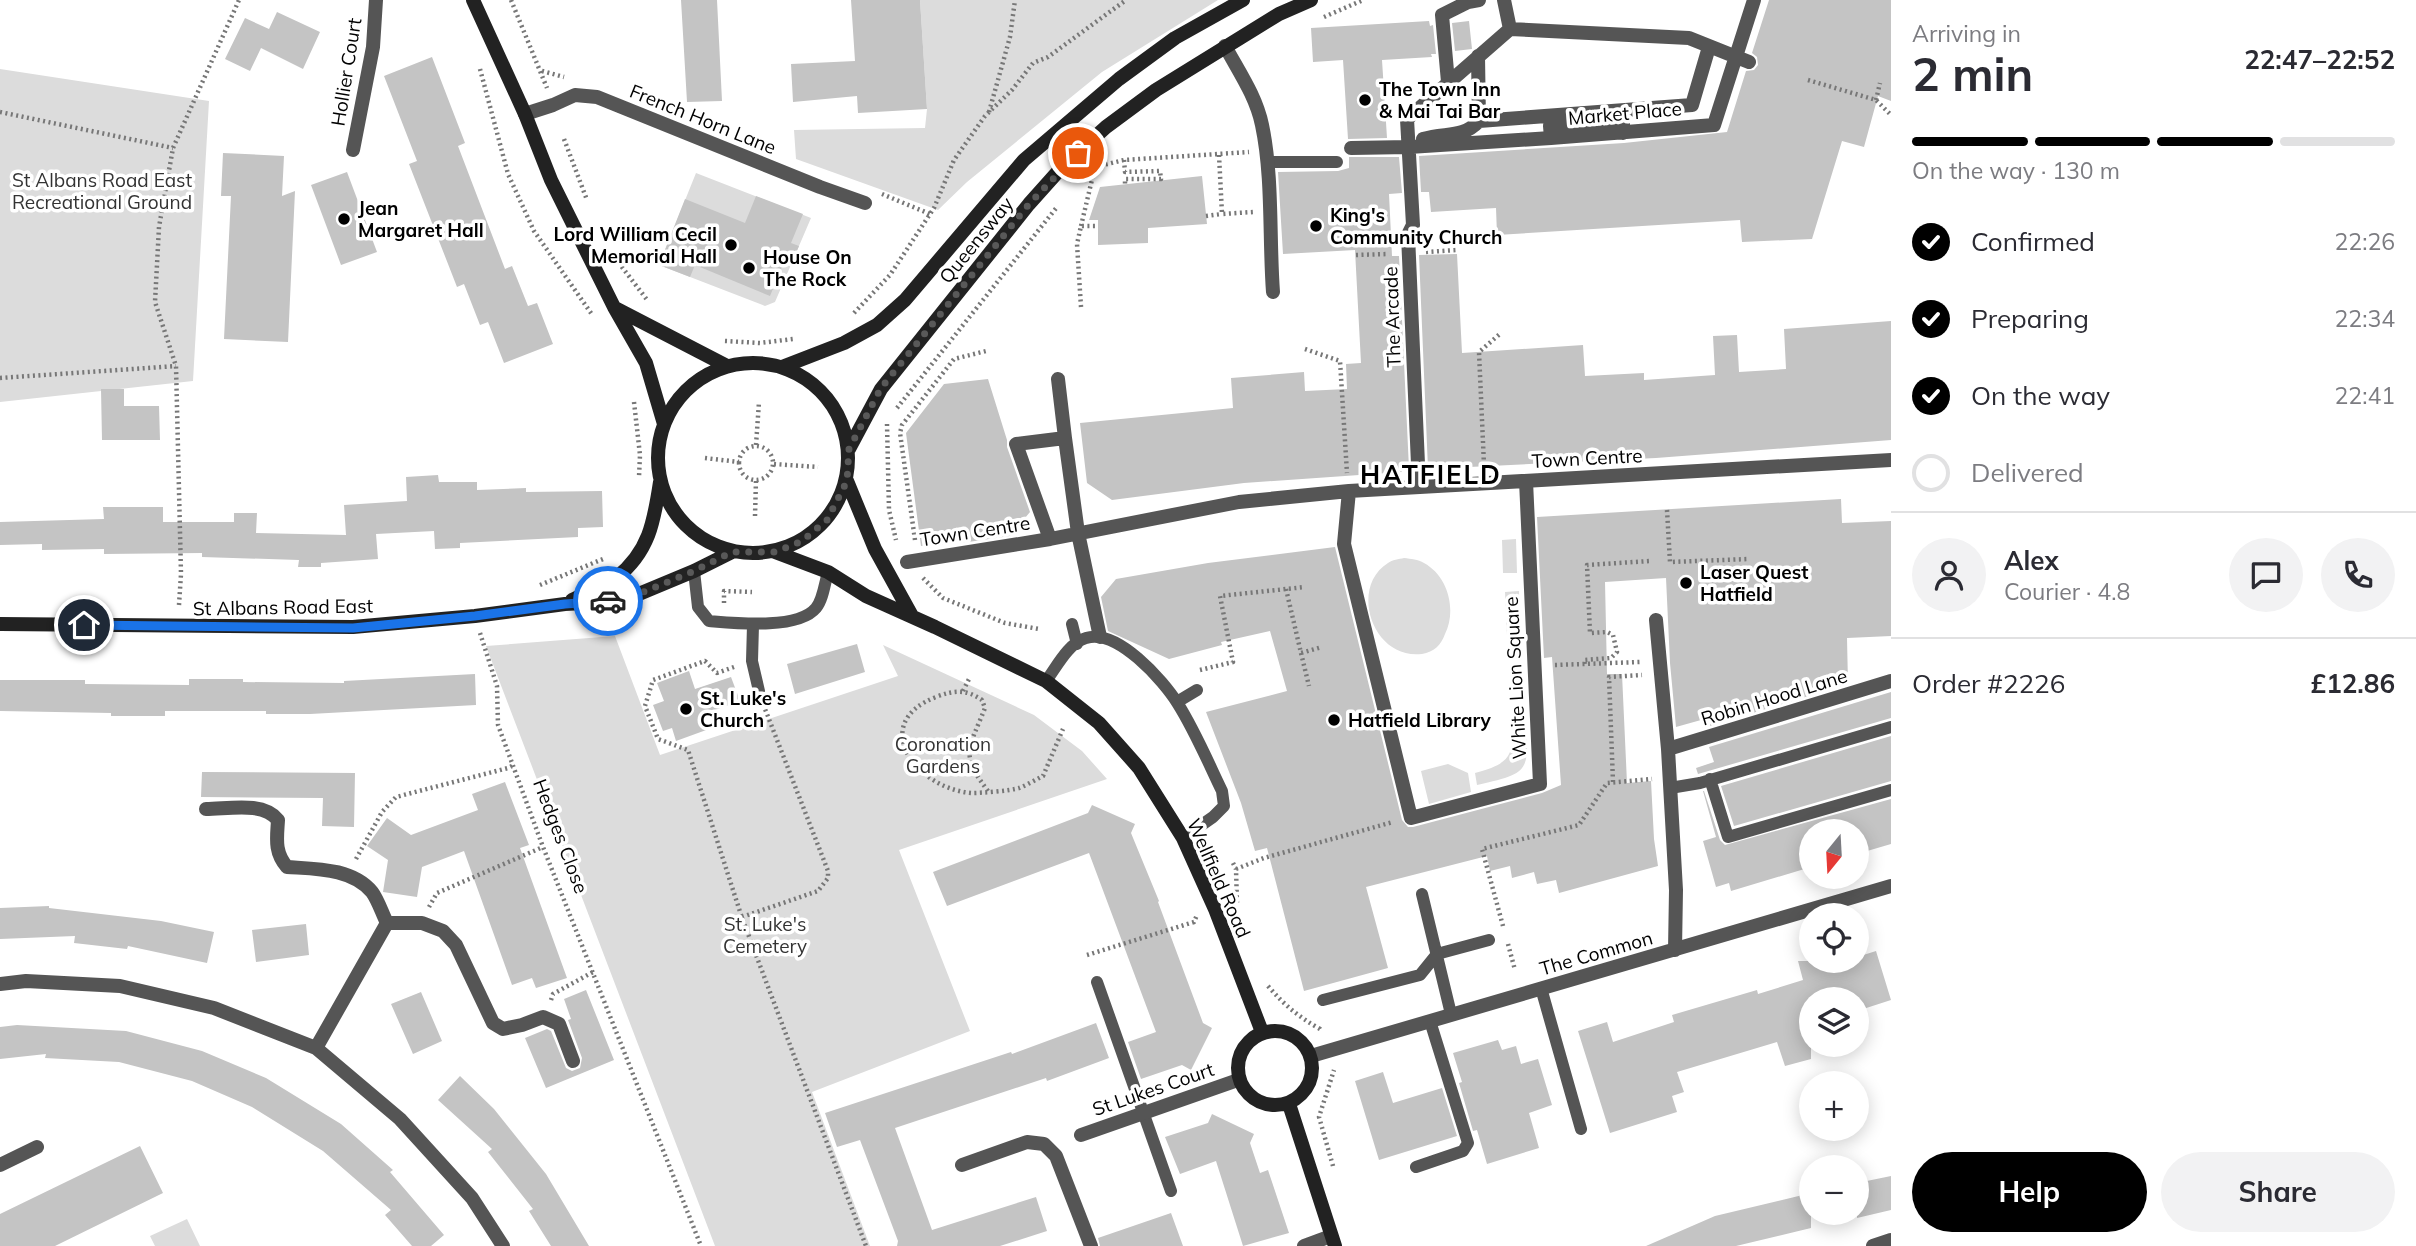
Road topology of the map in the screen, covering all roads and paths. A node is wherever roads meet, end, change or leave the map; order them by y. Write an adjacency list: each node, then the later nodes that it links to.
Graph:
1 (239, 0): 33 (path)
2 (376, 0): 35 (street, Hollier Court)
3 (473, 0): 25 (main road)
4 (511, 0): 21 (path)
5 (1015, 0): 24 (path)
6 (1126, 0): 24 (path)
7 (1243, 0): 65 (main road, Queensway)
8 (1311, 0): 13 (main road, Queensway)
9 (1479, 0): 19 (street)
10 (1504, 0): 12 (street)
11 (1754, 0): 16 (street, Market Place)
12 (1510, 29): 14 (street); 15 (street)
13 (1226, 46): 37 (street); 75 (main road, Queensway)
14 (1709, 47): 16 (street); 27 (street)
15 (1478, 56): 19 (street); 28 (street)
16 (1743, 60): 29 (street, Market Place)
17 (478, 61): 57 (path)
18 (1808, 80): 22 (path)
19 (1448, 82): 32 (street, The Arcade)
20 (1880, 83): 22 (path)
21 (547, 88)
22 (1876, 100): 26 (path)
23 (0, 112): 33 (path)
24 (989, 113): 56 (path)
25 (525, 114): 44 (street, French Horn Lane); 53 (main road)
26 (1891, 115)
27 (1589, 118): 28 (street); 29 (street); 30 (street)
28 (1479, 121): 32 (street)
29 (1623, 133): 30 (street, Market Place)
30 (1551, 138): 32 (street, Market Place)
31 (564, 139): 43 (path)
32 (1409, 145): 34 (street); 87 (street, The Arcade)
33 (173, 148): 63 (path)
34 (1351, 148)
35 (353, 150)
36 (1219, 155): 37 (path); 38 (path); 47 (path)
37 (1266, 156): 39 (lane); 46 (street)
38 (1124, 160): 40 (path); 41 (path)
39 (1337, 162)
40 (1095, 167): 42 (path); 49 (path)
41 (1125, 172): 41 (path)
42 (1085, 176)
43 (587, 201)
44 (865, 203)
45 (1058, 206): 70 (path)
46 (1269, 211): 47 (path); 52 (street)
47 (1222, 214): 48 (path)
48 (1206, 216)
49 (1081, 226): 50 (path); 55 (path)
50 (1098, 226)
51 (610, 251): 54 (path)
52 (1273, 292)
53 (614, 307): 64 (main road); 72 (main road)
54 (656, 307)
55 (1082, 307)
56 (849, 318)
57 (595, 319)
58 (1501, 333): 86 (path)
59 (800, 338): 60 (path)
60 (721, 341)
61 (1305, 349): 88 (path)
62 (986, 351): 97 (path)
63 (176, 366): 66 (path); 111 (path)
64 (727, 366): 65 (main road); 72 (main road)
65 (782, 367): 75 (main road)
66 (0, 378)
67 (1058, 379): 73 (street)
68 (634, 400): 81 (path)
69 (759, 402): 74 (path)
70 (895, 410)
71 (891, 417): 97 (path)
72 (664, 424): 82 (main road)
73 (1065, 438): 91 (street); 92 (street, Town Centre)
74 (756, 445): 78 (path); 79 (path)
75 (849, 449): 84 (main road)
76 (705, 458): 78 (path)
77 (1891, 460): 85 (street, Town Centre)
78 (739, 462): 83 (path)
79 (774, 464): 80 (path); 83 (path)
80 (818, 467)
81 (639, 478)
82 (660, 480): 93 (main road); 104 (main road, St Albans Road East)
83 (756, 480): 90 (path)
84 (847, 481): 94 (main road); 106 (main road)
85 (1526, 481): 86 (street, Town Centre); 120 (street, White Lion Square)
86 (1484, 483): 87 (street, Town Centre)
87 (1419, 487): 88 (street, Town Centre)
88 (1349, 491): 91 (street, Town Centre); 142 (street)
89 (1667, 510): 96 (path)
90 (755, 516)
91 (1078, 533): 92 (street, Town Centre); 113 (street)
92 (1050, 539): 97 (street, Town Centre)
93 (732, 552): 94 (main road); 99 (main road, St Albans Road East)
94 (775, 552): 100 (main road, Wellfield Road)
95 (613, 554): 102 (path)
96 (1749, 559)
97 (912, 561): 112 (path)
98 (1650, 561): 119 (path)
99 (694, 571): 104 (main road, St Albans Road East); 110 (lane)
100 (828, 572): 106 (main road, Wellfield Road); 110 (lane)
101 (1305, 587): 103 (path)
102 (530, 589)
103 (1286, 589): 116 (path); 121 (path)
104 (565, 604): 105 (main road, St Albans Road East)
105 (475, 616): 111 (main road, St Albans Road East); 134 (path, Hedges Close)
106 (912, 617): 124 (main road, Wellfield Road)
107 (1656, 620): 133 (street)
108 (0, 624): 111 (main road, St Albans Road East)
109 (1072, 624): 114 (lane)
110 (754, 625): 117 (lane)
111 (178, 627)
112 (1039, 629)
113 (1100, 636): 114 (lane); 130 (lane)
114 (1077, 643): 124 (lane)
115 (1322, 647): 116 (path)
116 (1301, 653): 126 (path)
117 (752, 661): 128 (lane); 152 (path)
118 (1649, 662): 119 (path)
119 (1585, 664): 120 (path)
120 (1533, 665): 142 (street, White Lion Square)
121 (1189, 673)
122 (1650, 674): 137 (path)
123 (970, 677): 129 (path)
124 (1046, 681): 143 (main road, Wellfield Road)
125 (1891, 681): 133 (street, Robin Hood Lane)
126 (1309, 686)
127 (1197, 690): 130 (lane)
128 (759, 691): 152 (path)
129 (963, 691): 140 (path); 140 (path)
130 (1177, 702): 143 (lane)
131 (1891, 727): 136 (lane)
132 (1063, 729): 140 (path)
133 (1668, 749): 138 (street)
134 (514, 765): 144 (path, Hedges Close); 147 (path)
135 (1656, 779): 137 (path)
136 (1710, 779): 138 (lane); 139 (lane)
137 (1613, 782): 150 (path)
138 (1670, 788): 157 (street)
139 (1891, 790)
140 (988, 791)
141 (206, 808): 147 (street)
142 (1411, 818): 146 (path)
143 (1184, 838): 169 (main road, Wellfield Road)
144 (543, 847): 155 (path); 160 (path, Hedges Close)
145 (1233, 863): 146 (path)
146 (1236, 869): 151 (path)
147 (347, 875): 154 (street)
148 (1891, 886): 157 (street, The Common)
149 (1422, 894): 158 (lane)
150 (1496, 899)
151 (1241, 914)
152 (742, 918): 190 (path)
153 (1194, 922): 159 (path)
154 (387, 923): 155 (street); 171 (street)
155 (422, 923): 167 (street)
156 (1489, 940): 158 (lane)
157 (1675, 950): 164 (street, The Common)
158 (1437, 954): 165 (lane); 166 (lane)
159 (1087, 955)
160 (593, 972): 167 (path); 189 (path, Hedges Close)
161 (1261, 975): 170 (path)
162 (1097, 982): 177 (lane)
163 (0, 984): 171 (street)
164 (1541, 988): 166 (street, The Common); 178 (lane)
165 (1323, 1000)
166 (1451, 1014): 168 (street, The Common)
167 (543, 1017): 173 (street)
168 (1430, 1021): 172 (street, The Common); 184 (lane)
169 (1262, 1032): 172 (main road); 175 (main road)
170 (1323, 1035)
171 (316, 1048): 188 (street)
172 (1311, 1056): 176 (main road)
173 (573, 1061)
174 (1333, 1061): 183 (path)
175 (1238, 1080): 176 (main road); 177 (street, St Lukes Court)
176 (1289, 1104): 187 (main road)
177 (1143, 1112): 179 (street, St Lukes Court); 185 (lane)
178 (1581, 1129)
179 (1081, 1135)
180 (37, 1147): 181 (street)
181 (0, 1165)
182 (962, 1165): 191 (street)
183 (1334, 1167)
184 (1416, 1167)
185 (1171, 1191)
186 (1891, 1240): 193 (street)
187 (1333, 1241): 192 (street)
188 (503, 1246)
189 (701, 1246)
190 (866, 1246)
191 (1091, 1246)
192 (1304, 1246)
193 (1873, 1246)

